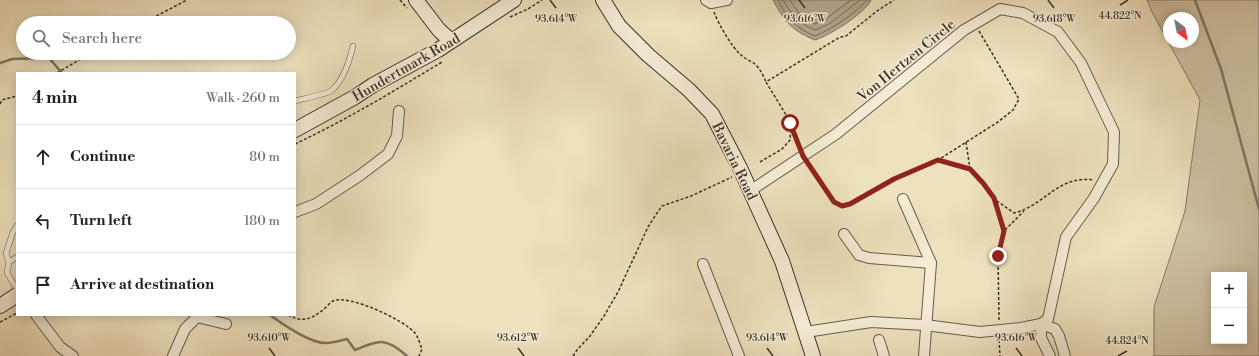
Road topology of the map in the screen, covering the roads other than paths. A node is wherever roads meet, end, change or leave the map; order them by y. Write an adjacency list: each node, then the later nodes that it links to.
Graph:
1 (514, 0): 6 (street, Hundertmark Road)
2 (603, 0): 11 (street, Bavaria Road)
3 (727, 0): 4 (street)
4 (708, 1)
5 (412, 5): 6 (street)
6 (451, 41): 10 (street, Hundertmark Road)
7 (352, 46): 8 (lane)
8 (296, 101)
9 (398, 111): 13 (street)
10 (296, 129)
11 (750, 191): 25 (street, Von Hertzen Circle); 27 (street, Bavaria Road)
12 (903, 199): 18 (street)
13 (296, 212)
14 (16, 228): 17 (lane)
15 (844, 234): 18 (street)
16 (16, 258): 17 (lane)
17 (10, 262): 20 (lane)
18 (931, 263): 26 (street)
19 (703, 264): 31 (street)
20 (16, 287)
21 (16, 296): 22 (street)
22 (0, 306)
23 (37, 316): 29 (street)
24 (226, 324): 30 (street)
25 (1041, 324): 26 (street); 35 (street); 36 (street)
26 (925, 325): 27 (street); 34 (street)
27 (806, 332): 32 (street, Bavaria Road)
28 (879, 340): 33 (street)
29 (73, 356)
30 (173, 356)
31 (739, 356)
32 (813, 356)
33 (884, 356)
34 (924, 356)
35 (1050, 356)
36 (1065, 356)

